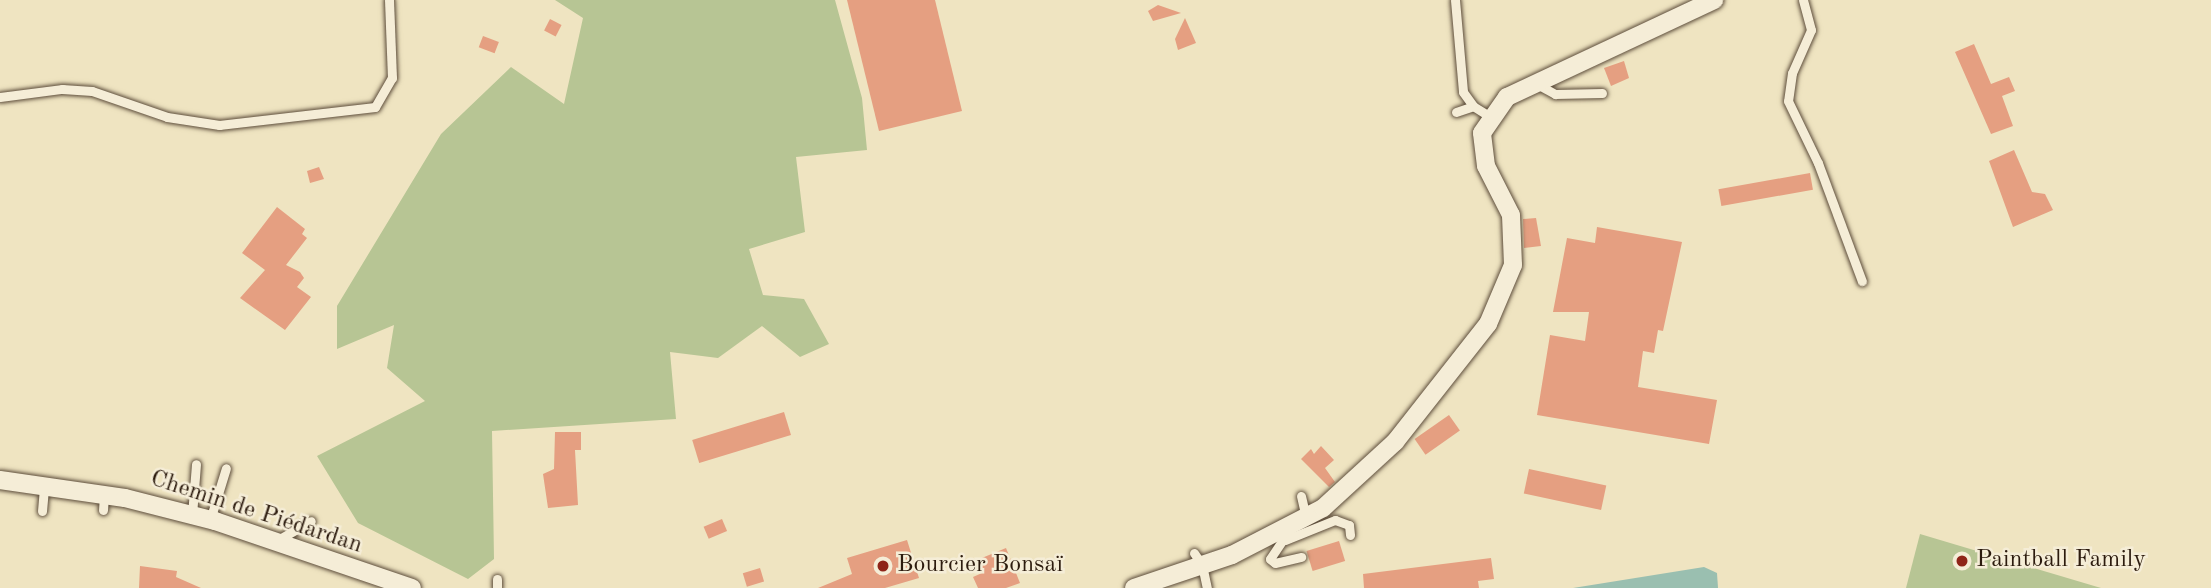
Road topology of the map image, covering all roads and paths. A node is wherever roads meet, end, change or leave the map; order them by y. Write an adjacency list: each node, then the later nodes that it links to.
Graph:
1 (388, 0): 7 (lane)
2 (1455, 0): 8 (lane)
3 (1714, 0): 5 (street)
4 (1803, 0): 11 (lane)
5 (1537, 84): 6 (lane); 10 (street)
6 (1602, 93)
7 (0, 97)
8 (1473, 106): 9 (lane); 10 (lane)
9 (1456, 112)
10 (1492, 118): 19 (street)
11 (1862, 281)
12 (196, 464): 18 (lane)
13 (226, 468): 20 (lane)
14 (0, 480): 15 (street, Chemin de Piédardan)
15 (44, 486): 17 (lane); 18 (street, Chemin de Piédardan)
16 (1301, 496): 19 (lane)
17 (42, 512)
18 (191, 515): 20 (street, Chemin de Piédardan)
19 (1306, 517): 22 (street)
20 (210, 520): 24 (street, Chemin de Piédardan)
21 (311, 521): 24 (lane)
22 (1283, 535): 23 (lane); 25 (lane); 26 (street)
23 (1350, 535)
24 (275, 542): 27 (street, Chemin de Piédardan)
25 (1301, 557)
26 (1198, 559): 28 (street); 29 (lane)
27 (412, 588)
28 (1134, 588)
29 (1207, 588)

